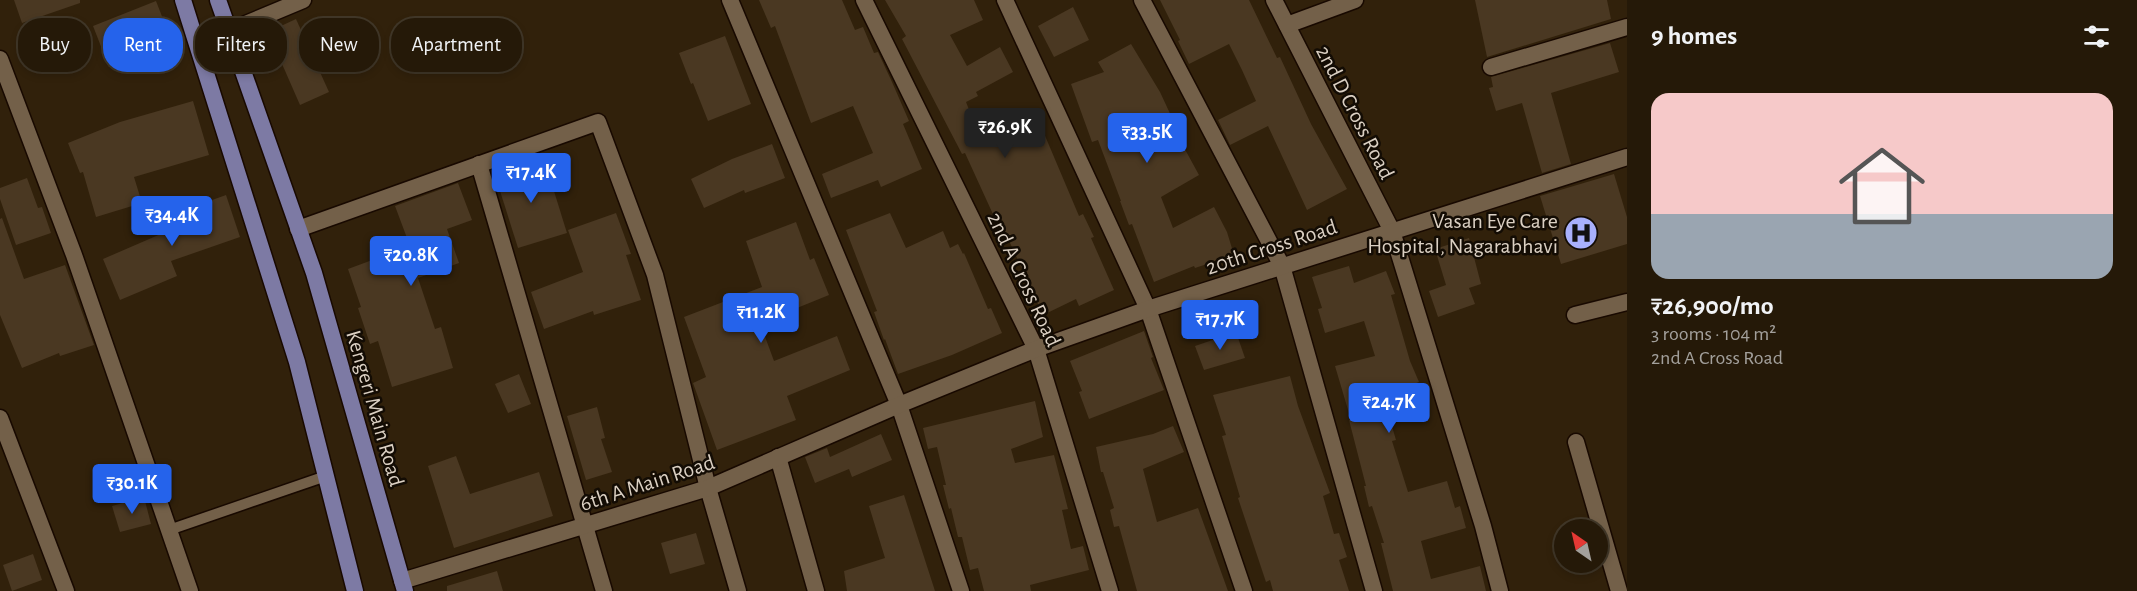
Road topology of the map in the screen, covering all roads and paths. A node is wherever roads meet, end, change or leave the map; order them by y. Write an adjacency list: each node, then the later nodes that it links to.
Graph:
1 (183, 0): 30 (main road)
2 (218, 0): 10 (main road, Kengeri Main Road)
3 (303, 0): 11 (street)
4 (730, 0): 26 (street)
5 (864, 0): 25 (street, 2nd A Cross Road)
6 (1005, 0): 23 (street)
7 (1142, 0): 21 (street)
8 (1274, 0): 12 (street, 2nd D Cross Road)
9 (1355, 0): 12 (street)
10 (224, 18)
11 (260, 18)
12 (1287, 25): 20 (street, 2nd D Cross Road)
13 (1627, 27): 15 (street)
14 (0, 59): 33 (street)
15 (1491, 67)
16 (243, 72): 19 (main road, Kengeri Main Road)
17 (1626, 160): 20 (street, 20th Cross Road)
18 (480, 164): 19 (street); 31 (street); 32 (street)
19 (298, 229): 34 (main road, Kengeri Main Road)
20 (1392, 231): 21 (street, 20th Cross Road); 45 (street, 2nd D Cross Road)
21 (1282, 266): 23 (street, 20th Cross Road); 44 (street)
22 (1627, 302): 24 (street)
23 (1148, 309): 25 (street, 20th Cross Road); 43 (street)
24 (1575, 315)
25 (1036, 349): 26 (street, 20th Cross Road); 42 (street, 2nd A Cross Road)
26 (899, 405): 29 (street, 6th A Main Road); 41 (street)
27 (0, 418): 35 (street)
28 (1576, 442): 46 (street)
29 (778, 457): 31 (street, 6th A Main Road); 40 (street)
30 (326, 476): 33 (lane); 37 (main road)
31 (708, 488): 32 (street, 6th A Main Road); 39 (street)
32 (586, 526): 34 (street, 6th A Main Road); 38 (street)
33 (169, 530): 36 (street)
34 (403, 586)
35 (66, 591)
36 (190, 591)
37 (355, 591)
38 (603, 591)
39 (738, 591)
40 (816, 591)
41 (961, 591)
42 (1110, 591)
43 (1244, 591)
44 (1374, 591)
45 (1500, 591)
46 (1619, 591)

